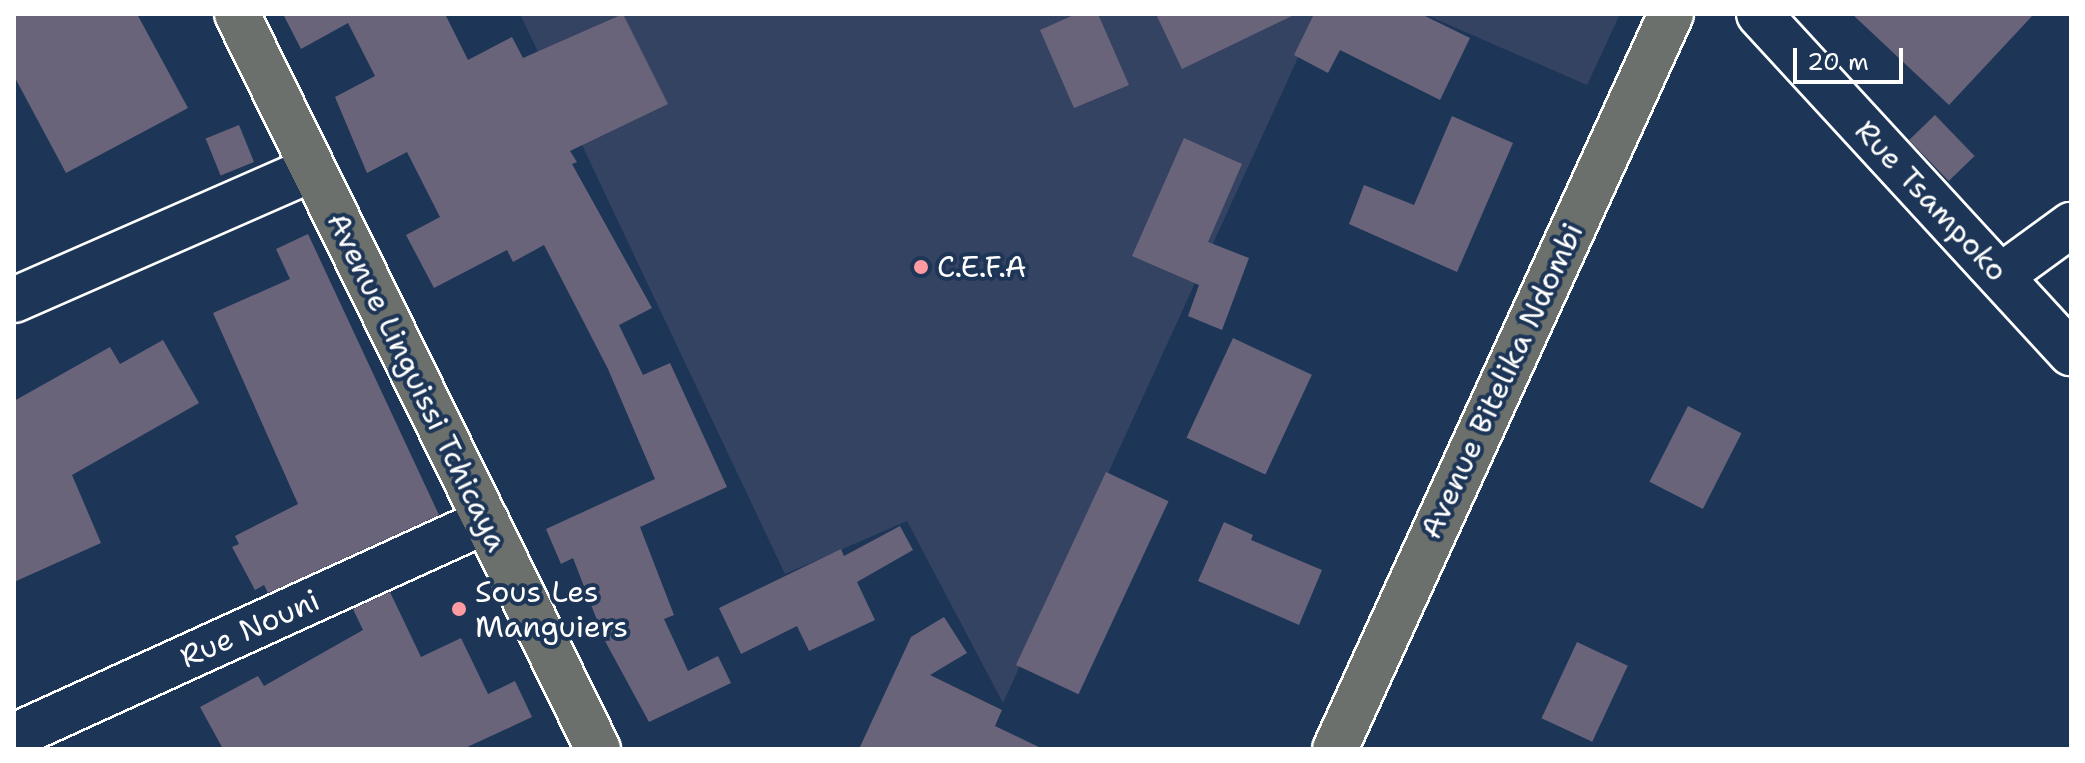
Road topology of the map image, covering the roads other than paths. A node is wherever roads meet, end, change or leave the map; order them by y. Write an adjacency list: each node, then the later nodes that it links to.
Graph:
1 (237, 14): 4 (main road, Avenue Linguissi Tchicaya)
2 (1671, 14): 12 (main road, Avenue Bitelika Ndombi)
3 (1759, 14): 6 (street, Rue Tsampoko)
4 (312, 169): 7 (street); 9 (main road, Avenue Linguissi Tchicaya)
5 (2071, 225): 6 (street)
6 (2001, 276): 8 (street, Rue Tsampoko)
7 (14, 300)
8 (2071, 353)
9 (486, 521): 10 (street, Rue Nouni); 11 (main road, Avenue Linguissi Tchicaya)
10 (14, 736)
11 (598, 749)
12 (1335, 749)

